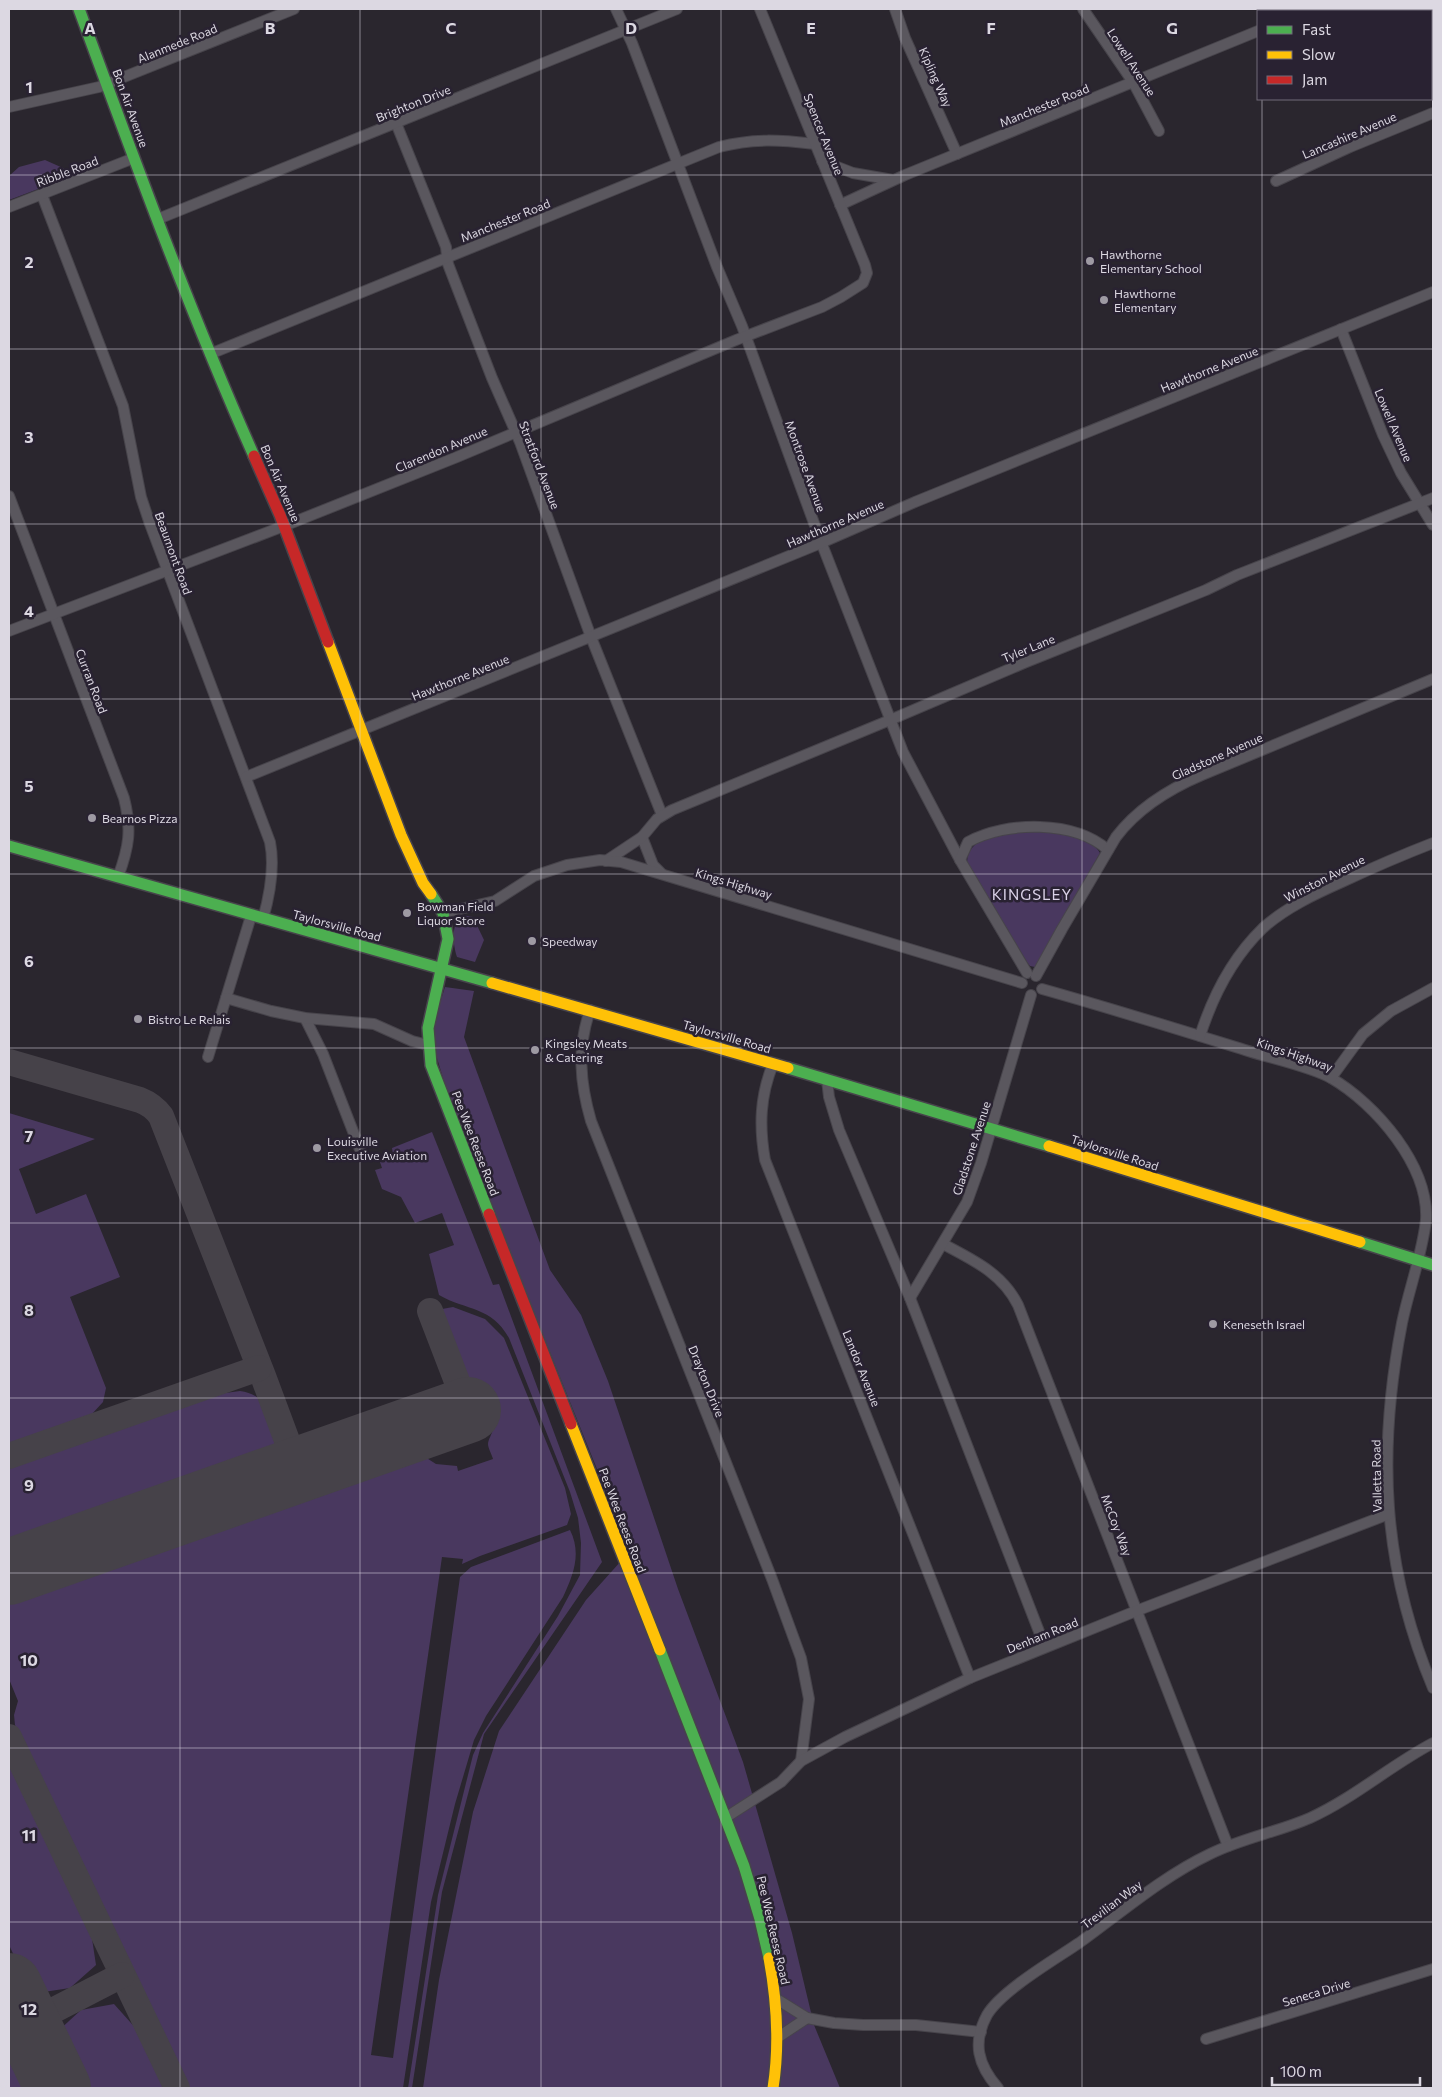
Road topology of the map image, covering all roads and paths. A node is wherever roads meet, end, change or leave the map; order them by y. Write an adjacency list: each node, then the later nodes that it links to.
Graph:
1 (79, 9): 11 (street, Bon Air Avenue)
2 (294, 9): 11 (street, Alanmede Road)
3 (616, 9): 8 (street, Montrose Avenue)
4 (677, 9): 8 (street, Brighton Drive)
5 (760, 9): 16 (street, Spencer Avenue)
6 (895, 9): 17 (street, Kipling Way)
7 (1083, 9): 10 (street, Lowell Avenue)
8 (626, 30): 14 (street, Brighton Drive); 20 (street, Montrose Avenue)
9 (1257, 31): 10 (street, Manchester Road)
10 (1133, 82): 15 (street, Lowell Avenue); 17 (street, Manchester Road)
11 (107, 85): 12 (street, Alanmede Road); 18 (street, Bon Air Avenue)
12 (9, 106)
13 (1433, 113): 22 (street, Lancashire Avenue)
14 (396, 123): 26 (street, Brighton Drive); 27 (street, Stratford Avenue)
15 (1159, 131)
16 (815, 144): 19 (street, Spencer Avenue); 20 (street, Manchester Road)
17 (957, 154): 21 (street, Manchester Road)
18 (134, 158): 23 (street, Ribble Road); 26 (street, Bon Air Avenue)
19 (822, 161): 21 (street); 24 (street, Spencer Avenue)
20 (677, 163): 27 (street, Manchester Road); 31 (street, Montrose Avenue)
21 (893, 180): 24 (street, Manchester Road)
22 (1276, 181)
23 (42, 195): 25 (street, Ribble Road); 40 (street, Beaumont Road)
24 (840, 205): 28 (street, Spencer Avenue)
25 (9, 207)
26 (158, 219): 32 (street, Bon Air Avenue)
27 (447, 258): 32 (street, Manchester Road); 33 (street, Stratford Avenue)
28 (866, 269): 31 (street, Clarendon Avenue)
29 (1433, 292): 30 (street, Hawthorne Avenue)
30 (1342, 329): 36 (street, Lowell Avenue); 39 (street, Hawthorne Avenue)
31 (745, 337): 33 (street, Clarendon Avenue); 39 (street, Montrose Avenue)
32 (210, 354): 38 (street, Bon Air Avenue)
33 (515, 432): 38 (street, Clarendon Avenue); 43 (street, Stratford Avenue)
34 (9, 496): 41 (street, Curran Road)
35 (1433, 498): 36 (street, Tyler Lane)
36 (1419, 504): 37 (street, Lowell Avenue); 45 (street, Tyler Lane)
37 (1433, 525)
38 (284, 526): 40 (street, Clarendon Avenue); 46 (street, Bon Air Avenue)
39 (821, 543): 43 (street, Hawthorne Avenue); 45 (street, Montrose Avenue)
40 (167, 570): 41 (street, Clarendon Avenue); 47 (street, Beaumont Road)
41 (53, 613): 42 (street, Clarendon Avenue); 58 (street, Curran Road)
42 (9, 631)
43 (591, 637): 46 (street, Hawthorne Avenue); 48 (street, Stratford Avenue)
44 (1433, 679): 54 (street, Gladstone Avenue)
45 (890, 720): 48 (street, Tyler Lane); 49 (street, Montrose Avenue)
46 (361, 731): 47 (street, Hawthorne Avenue); 59 (street, Bon Air Avenue)
47 (246, 777): 61 (street, Beaumont Road)
48 (662, 815): 50 (street, Tyler Lane)
49 (947, 836): 51 (street); 55 (street, Montrose Avenue)
50 (642, 837): 56 (street, Tyler Lane); 57 (street)
51 (968, 842): 54 (street); 55 (street)
52 (1433, 843): 71 (street, Winston Avenue)
53 (9, 846): 58 (street, Taylorsville Road)
54 (1108, 850): 63 (street, Gladstone Avenue)
55 (960, 860): 63 (street, Montrose Avenue)
56 (606, 861): 57 (street, Kings Highway); 59 (street, Kings Highway)
57 (663, 875): 64 (street, Kings Highway)
58 (118, 877): 60 (street, Taylorsville Road)
59 (443, 913): 62 (street, Bon Air Avenue)
60 (251, 916): 61 (street, Taylorsville Road); 68 (street)
61 (264, 919): 62 (street, Taylorsville Road)
62 (441, 968): 69 (street, Taylorsville Road); 72 (street, Pee Wee Reese Road)
63 (1032, 975): 64 (street, Gladstone Avenue); 66 (street, Montrose Avenue)
64 (1022, 983): 67 (street)
65 (1433, 988): 75 (street)
66 (1042, 989): 67 (street); 71 (street, Kings Highway)
67 (1031, 995): 77 (street, Gladstone Avenue)
68 (226, 998): 70 (street); 73 (street)
69 (590, 1010): 74 (street, Taylorsville Road); 89 (street, Drayton Drive)
70 (305, 1018): 72 (street); 78 (street)
71 (1200, 1036): 75 (street, Kings Highway)
72 (428, 1045): 90 (street, Pee Wee Reese Road)
73 (208, 1057)
74 (773, 1064): 76 (street, Taylorsville Road); 86 (street, Landor Avenue)
75 (1331, 1078): 80 (street, Kings Highway)
76 (827, 1080): 77 (street, Taylorsville Road); 82 (street)
77 (992, 1128): 79 (street, Gladstone Avenue); 80 (street, Taylorsville Road)
78 (361, 1152)
79 (943, 1244): 82 (street, Gladstone Avenue); 84 (street, McCoy Way)
80 (1418, 1260): 81 (street, Taylorsville Road); 83 (street, Valletta Road)
81 (1433, 1265)
82 (910, 1298): 85 (street)
83 (1389, 1514): 84 (street, Denham Road); 87 (street, Valletta Road)
84 (1136, 1611): 85 (street, Denham Road); 91 (street, McCoy Way)
85 (1045, 1647): 86 (street, Denham Road)
86 (970, 1678): 89 (street, Denham Road)
87 (1433, 1688)
88 (1433, 1743): 91 (street, Trevilian Way)
89 (801, 1761): 90 (street, Denham Road)
90 (725, 1818): 93 (street, Pee Wee Reese Road)
91 (1228, 1846): 95 (street, Trevilian Way)
92 (1433, 1969): 97 (street, Seneca Drive)
93 (775, 1998): 94 (street); 96 (street, Pee Wee Reese Road)
94 (807, 2018): 95 (street); 96 (street)
95 (981, 2032): 99 (street)
96 (777, 2038): 98 (street, Pee Wee Reese Road)
97 (1206, 2039)
98 (773, 2088)
99 (998, 2088)

